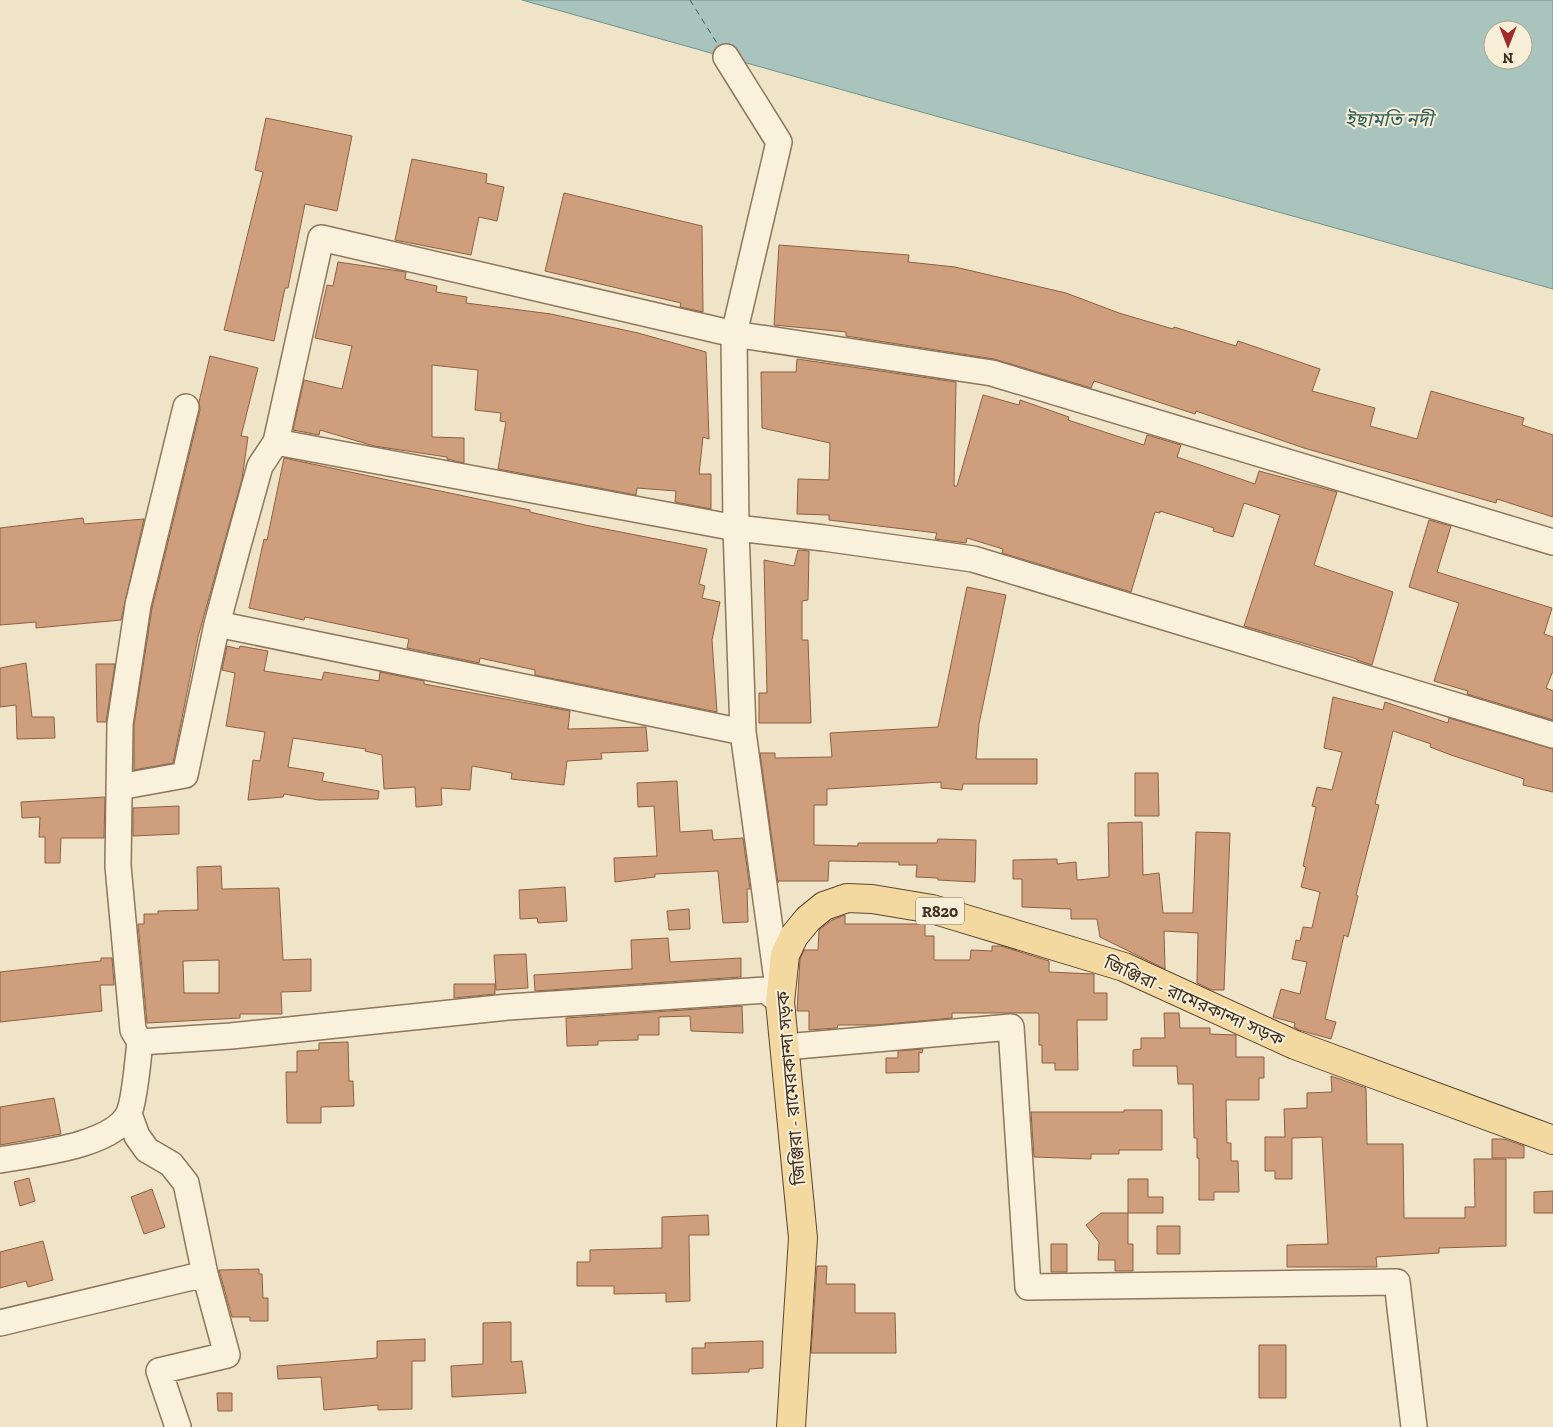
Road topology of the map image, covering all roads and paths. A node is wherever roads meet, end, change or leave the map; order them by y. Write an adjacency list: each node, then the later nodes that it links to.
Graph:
1 (726, 57): 2 (street)
2 (734, 334): 4 (street); 5 (street); 6 (street)
3 (186, 407): 10 (street)
4 (276, 442): 5 (street); 7 (street)
5 (736, 528): 8 (street); 9 (street)
6 (1553, 542)
7 (217, 624): 8 (street); 10 (street)
8 (743, 732): 11 (street)
9 (1553, 735)
10 (119, 787): 12 (street)
11 (780, 1002): 12 (street); 13 (main road, জিঞ্জিরা - রামেরকান্দা সড়ক / R820); 15 (main road, জিঞ্জিরা - রামেরকান্দা সড়ক / R820)
12 (140, 1042): 14 (street)
13 (785, 1048): 20 (main road, জিঞ্জিরা - রামেরকান্দা সড়ক / R820); 21 (street)
14 (129, 1114): 16 (street); 17 (street)
15 (1553, 1140)
16 (0, 1160)
17 (205, 1274): 18 (street); 19 (street)
18 (0, 1323)
19 (178, 1427)
20 (790, 1427)
21 (1414, 1427)

